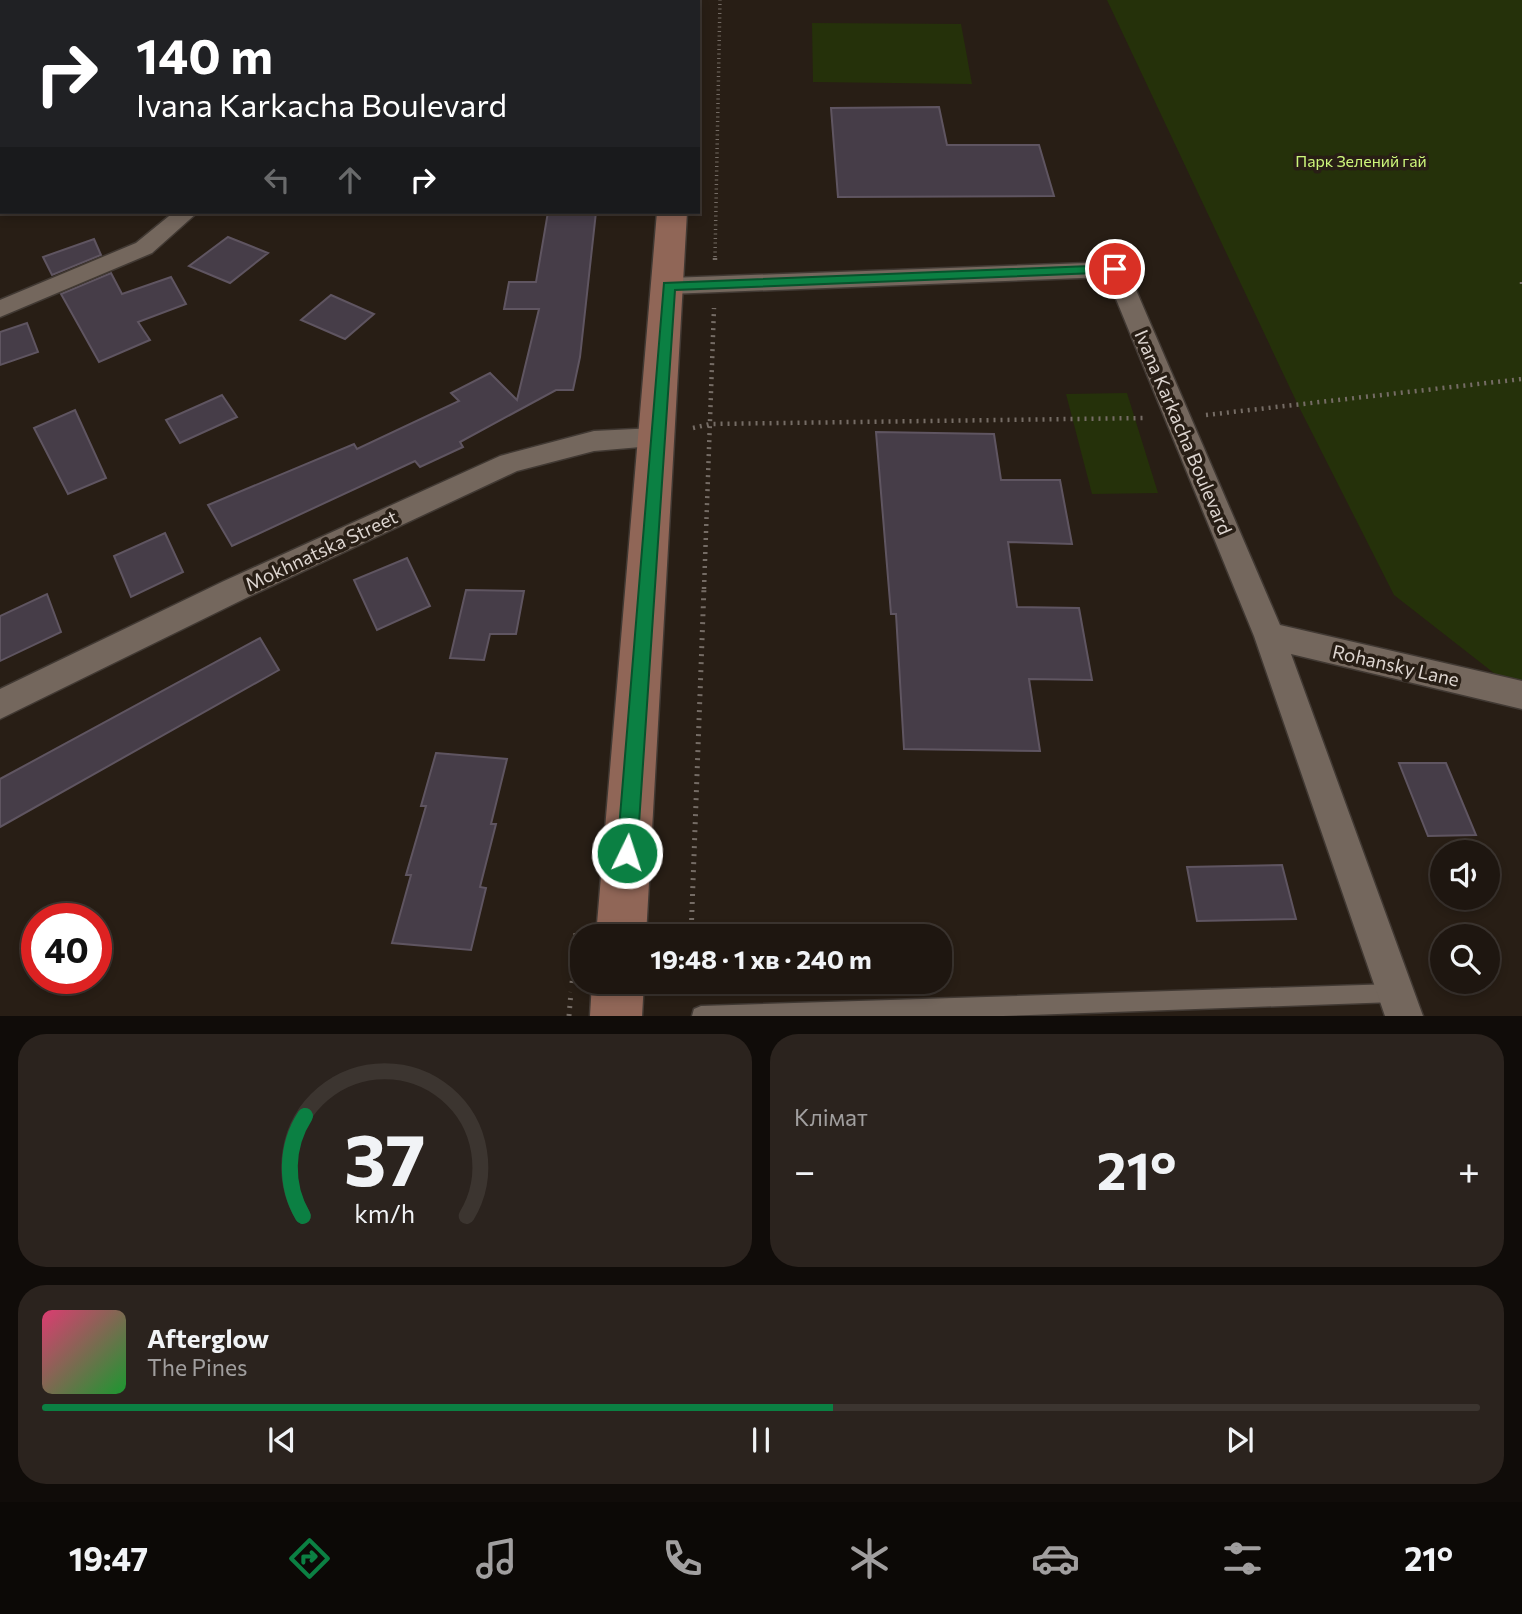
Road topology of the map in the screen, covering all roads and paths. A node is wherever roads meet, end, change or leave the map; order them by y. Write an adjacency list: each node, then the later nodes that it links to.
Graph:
1 (720, 0): 4 (path)
2 (185, 214): 6 (street)
3 (672, 214): 5 (street)
4 (714, 284): 5 (street, Ivana Karkacha Boulevard); 8 (street, Ivana Karkacha Boulevard); 9 (path)
5 (669, 286): 10 (street)
6 (0, 309)
7 (1522, 379): 8 (path)
8 (1177, 418): 9 (path); 11 (street, Ivana Karkacha Boulevard)
9 (710, 424): 10 (path); 15 (path)
10 (655, 439): 13 (street, Mokhnatska Street); 14 (street)
11 (1269, 636): 12 (street, Rohansky Lane); 17 (street, Ivana Karkacha Boulevard)
12 (1522, 695)
13 (0, 705)
14 (622, 924)
15 (691, 924)
16 (617, 994): 18 (street)
17 (1400, 1004): 19 (lane)
18 (616, 1016)
19 (701, 1016)

